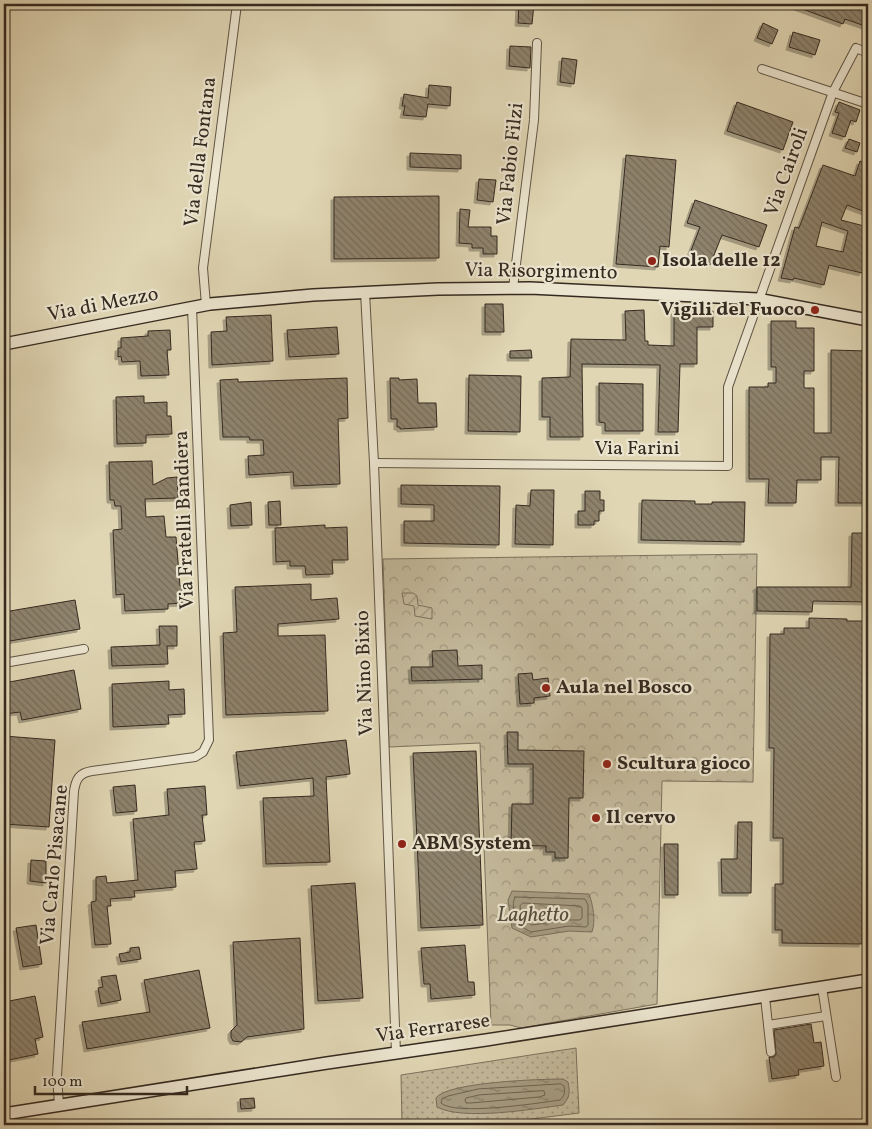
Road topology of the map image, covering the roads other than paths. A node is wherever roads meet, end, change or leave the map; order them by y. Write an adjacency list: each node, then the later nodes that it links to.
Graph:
1 (237, 4): 10 (street, Via della Fontana)
2 (537, 43): 7 (street, Via Fabio Filzi)
3 (868, 53): 5 (street, Via Cairoli)
4 (762, 68): 5 (street)
5 (833, 92): 6 (street); 9 (street, Via Cairoli)
6 (868, 104)
7 (513, 288): 8 (main road, Via Risorgimento); 9 (main road, Via Risorgimento)
8 (365, 292): 10 (main road, Via Risorgimento); 14 (street, Via Nino Bixio)
9 (758, 299): 12 (main road, Via Risorgimento); 14 (street, Via Farini)
10 (208, 305): 11 (main road, Via di Mezzo)
11 (192, 307): 13 (main road, Via di Mezzo); 17 (street, Via Fratelli Bandiera)
12 (868, 320)
13 (4, 344)
14 (374, 463): 24 (street, Via Nino Bixio)
15 (84, 649): 16 (street)
16 (4, 663)
17 (210, 732): 26 (street, Via Carlo Pisacane)
18 (868, 980): 19 (main road, Via Ferrarese)
19 (822, 987): 20 (main road, Via Ferrarese); 21 (street)
20 (765, 997): 22 (street); 24 (main road, Via Ferrarese)
21 (826, 1016): 22 (street); 25 (street)
22 (768, 1024): 23 (street)
23 (771, 1052)
24 (396, 1053): 26 (main road, Via Ferrarese)
25 (836, 1078)
26 (59, 1105): 27 (main road, Via Ferrarese)
27 (4, 1114)

